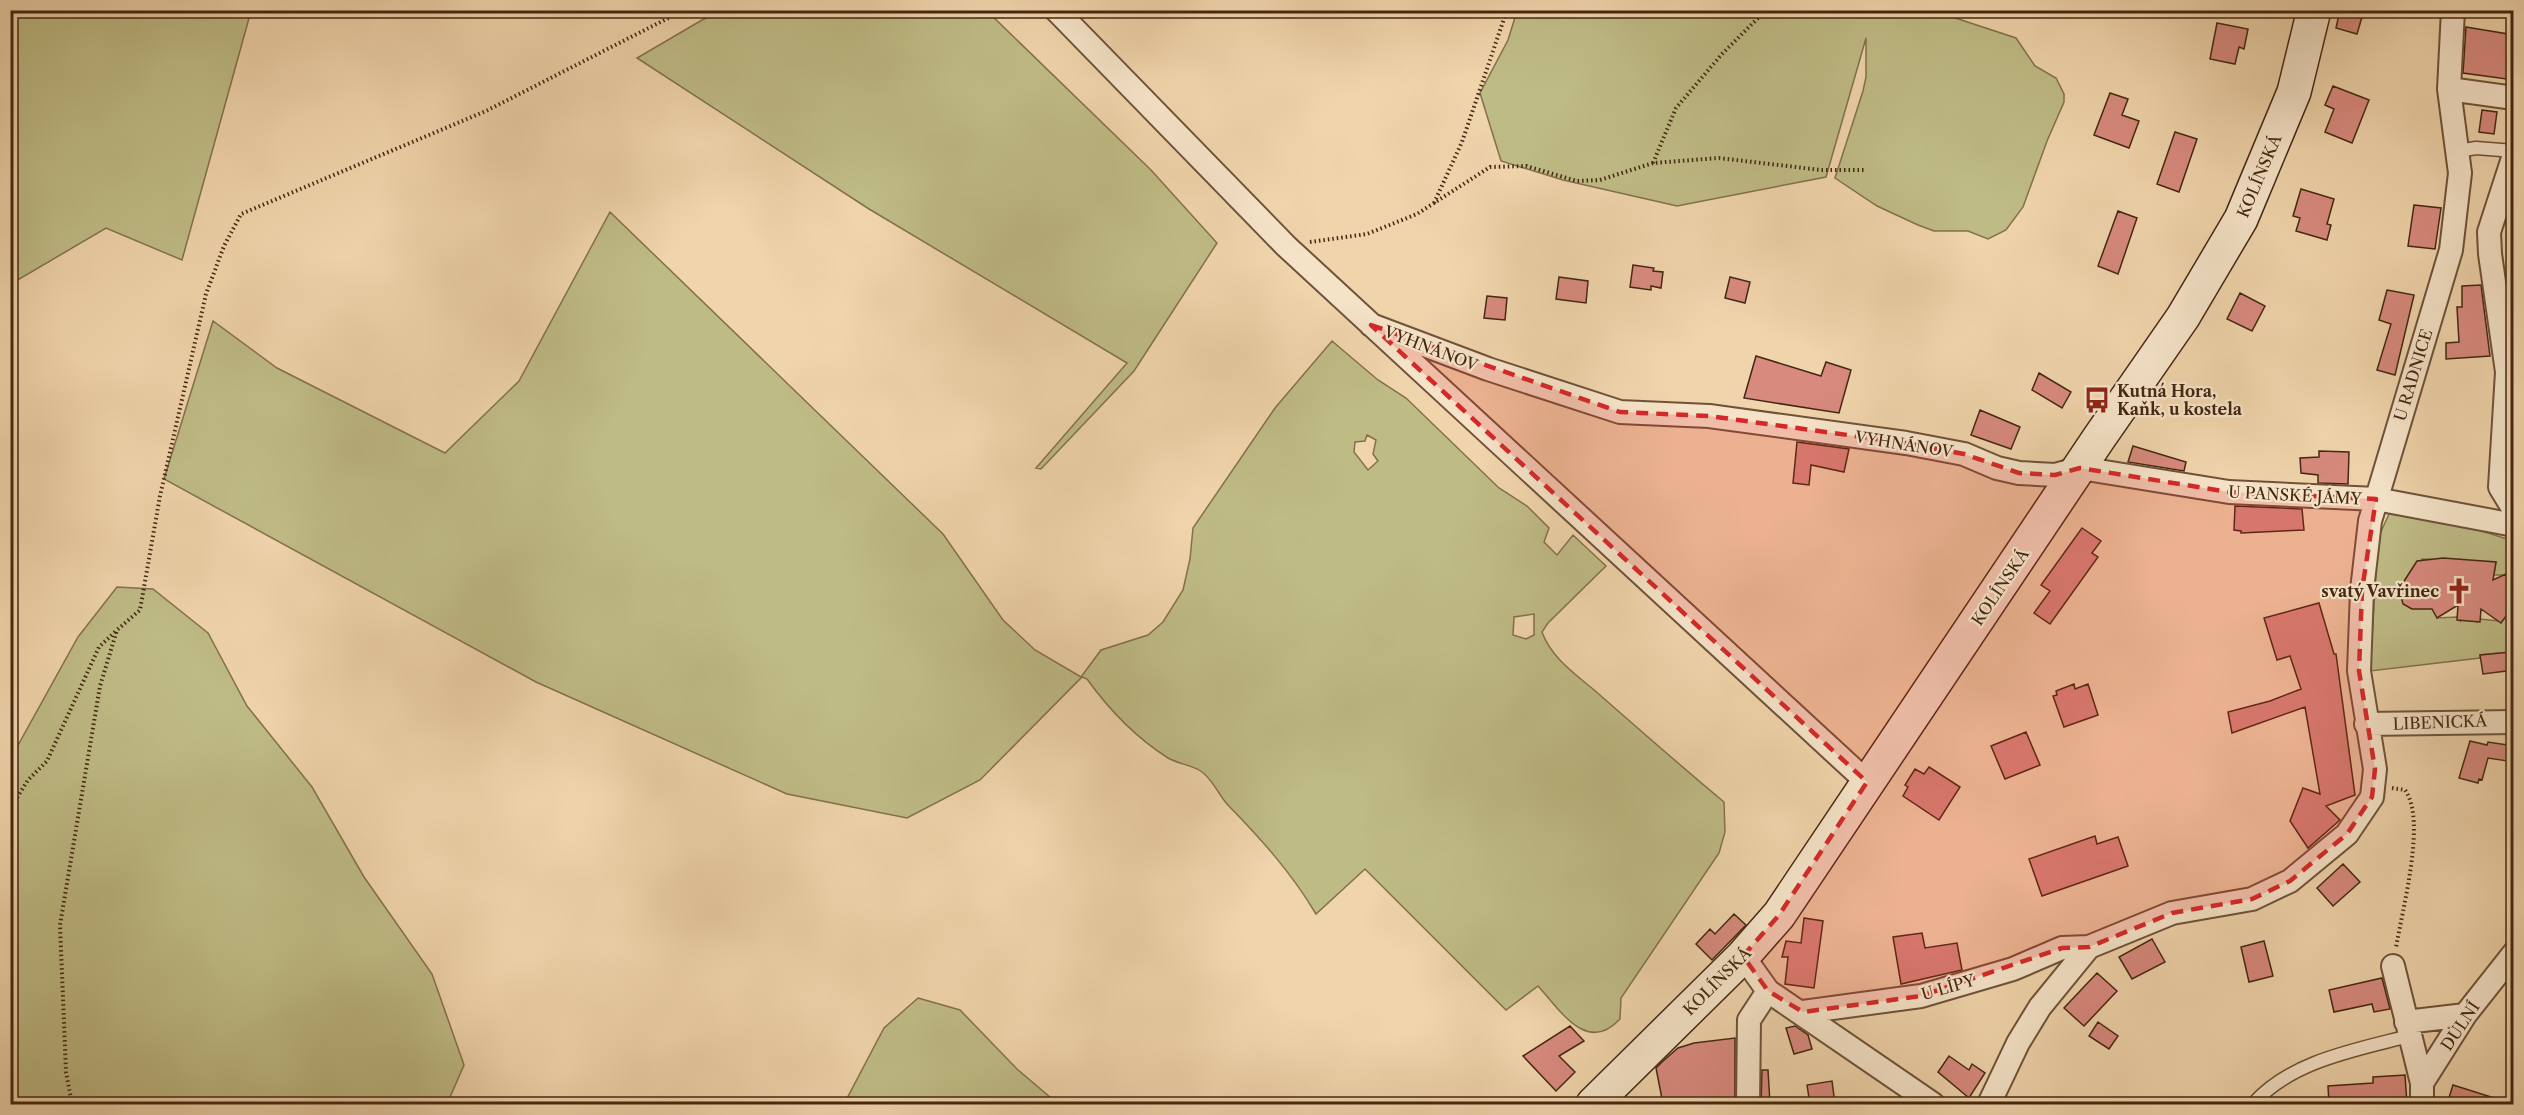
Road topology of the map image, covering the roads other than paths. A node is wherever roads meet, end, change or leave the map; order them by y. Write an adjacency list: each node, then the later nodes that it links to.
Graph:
1 (1056, 10): 10 (street)
2 (2314, 10): 11 (street, KOLÍNSKÁ)
3 (2453, 10): 4 (street, U RADNICE)
4 (2449, 89): 5 (street); 6 (street, U RADNICE)
5 (2514, 98)
6 (2458, 151): 7 (lane); 8 (street, U RADNICE)
7 (2514, 153): 9 (street)
8 (2451, 250): 9 (street); 12 (street, U RADNICE)
9 (2490, 254): 13 (street)
10 (1371, 325): 11 (street, VYHNÁNOV); 18 (street, VYHNÁNOV)
11 (2080, 468): 12 (street, U PANSKÉ JÁMY); 18 (street, KOLÍNSKÁ)
12 (2376, 500): 14 (street); 17 (street, U PANSKÉ JÁMY)
13 (2514, 510)
14 (2514, 525)
15 (2514, 704): 16 (street)
16 (2505, 721): 17 (street, LIBENICKÁ)
17 (2366, 724): 19 (street, U PANSKÉ JÁMY)
18 (1867, 782): 21 (street, KOLÍNSKÁ)
19 (2089, 947): 24 (street, U LÍPY); 31 (street, U PANSKÉ JÁMY)
20 (2514, 953): 25 (street, DŮLNÍ)
21 (1743, 956): 23 (street); 28 (street, KOLÍNSKÁ)
22 (2393, 966): 26 (street)
23 (1768, 991): 24 (street); 29 (street)
24 (1803, 1012): 30 (street)
25 (2465, 1015): 26 (street); 27 (street, DŮLNÍ)
26 (2408, 1029): 27 (street); 32 (lane)
27 (2422, 1094)
28 (1593, 1104)
29 (1748, 1104)
30 (1934, 1104)
31 (1989, 1104)
32 (2253, 1104)

